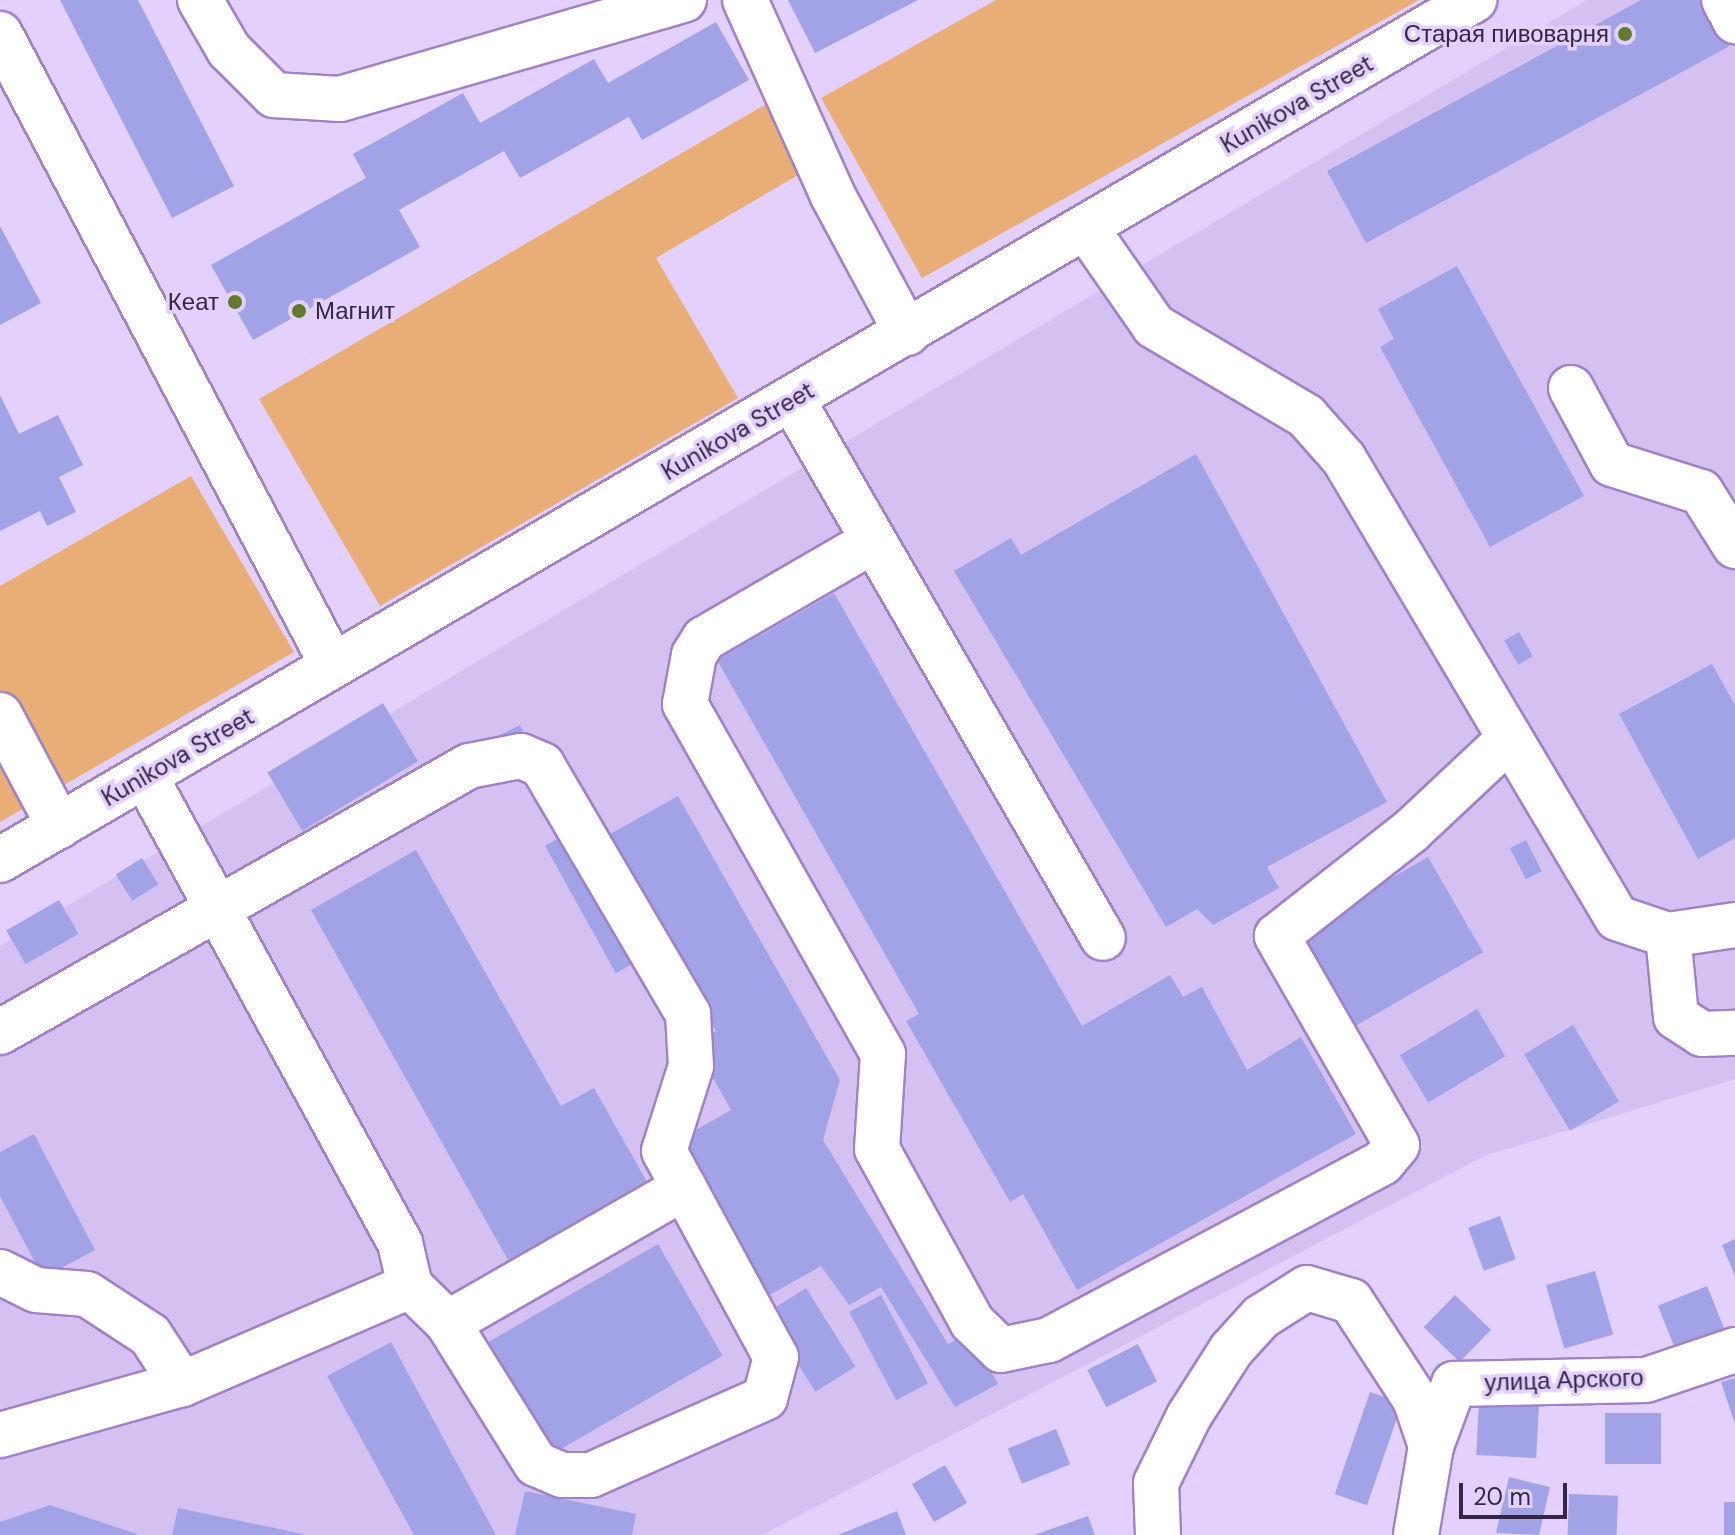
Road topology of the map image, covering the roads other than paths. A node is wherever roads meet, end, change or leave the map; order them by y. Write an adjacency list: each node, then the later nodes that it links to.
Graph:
1 (200, 0): 2 (street)
2 (684, 0)
3 (745, 0): 9 (street)
4 (1474, 0): 8 (street, Kunikova Street)
5 (1724, 0): 6 (street)
6 (1735, 21)
7 (0, 34): 14 (street)
8 (1086, 228): 9 (street, Kunikova Street); 16 (street)
9 (907, 333): 11 (street, Kunikova Street)
10 (1571, 388): 13 (street)
11 (792, 399): 12 (street); 14 (street, Kunikova Street)
12 (873, 541): 16 (street); 23 (street)
13 (1735, 546)
14 (333, 666): 17 (street, Kunikova Street)
15 (0, 715): 18 (street)
16 (1509, 739): 22 (street)
17 (145, 776): 18 (street, Kunikova Street); 20 (street)
18 (59, 826): 19 (street, Kunikova Street)
19 (0, 860)
20 (215, 910): 24 (street); 26 (street); 28 (street)
21 (1735, 925): 22 (street)
22 (1668, 935): 25 (street)
23 (1103, 938)
24 (0, 1032)
25 (1735, 1033)
26 (684, 1188): 29 (street); 29 (street)
27 (0, 1272): 31 (street)
28 (410, 1286): 29 (street); 31 (street)
29 (448, 1323)
30 (1735, 1350): 33 (street, улица Арского)
31 (182, 1384): 32 (street)
32 (0, 1435)
33 (1431, 1446): 34 (street); 35 (street)
34 (1158, 1535)
35 (1416, 1535)

